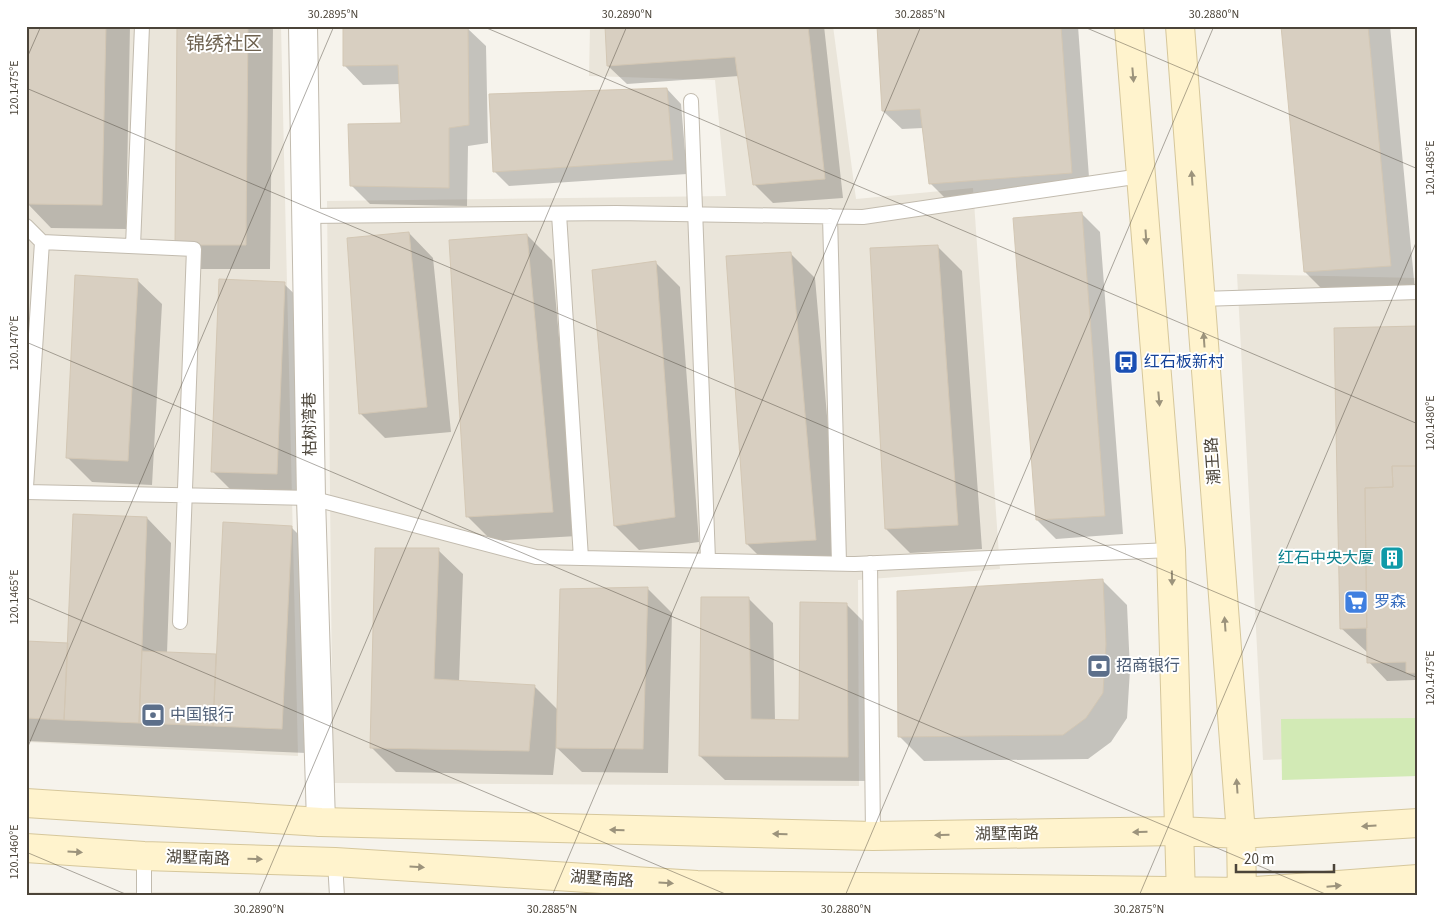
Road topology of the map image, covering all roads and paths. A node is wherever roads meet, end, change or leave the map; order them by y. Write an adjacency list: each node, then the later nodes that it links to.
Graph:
1 (142, 26): 13 (lane)
2 (303, 26): 9 (street, 枯树湾巷)
3 (1129, 26): 6 (main road, one-way to 6)
4 (1180, 26): 15 (main road, 潮王路, one-way to 4)
5 (691, 101): 8 (lane)
6 (1141, 176): 10 (lane); 20 (main road, one-way to 20)
7 (559, 214): 8 (lane); 9 (lane); 21 (lane)
8 (694, 214): 10 (lane); 22 (lane)
9 (306, 216): 19 (street, 枯树湾巷)
10 (830, 216): 23 (lane)
11 (26, 226): 12 (lane)
12 (42, 242): 13 (lane); 16 (lane)
13 (133, 246): 18 (lane)
14 (1418, 292): 15 (lane)
15 (1201, 299): 30 (main road, 潮王路, one-way to 15)
16 (26, 488)
17 (26, 492): 18 (lane)
18 (185, 495): 19 (lane); 25 (lane)
19 (311, 498): 21 (lane); 27 (street, 枯树湾巷)
20 (1171, 550): 24 (lane); 29 (main road, one-way to 29)
21 (582, 558): 22 (lane)
22 (708, 560): 23 (lane)
23 (839, 563): 24 (lane)
24 (870, 563): 31 (lane)
25 (180, 622)
26 (26, 803): 27 (main road, 湖墅南路)
27 (321, 822): 31 (main road, 湖墅南路, one-way to 27)
28 (1418, 824): 30 (main road, 湖墅南路, one-way to 30)
29 (1178, 831): 30 (main road, 湖墅南路); 31 (main road, 湖墅南路, one-way to 31); 38 (main road)
30 (1241, 834): 39 (main road, 潮王路)
31 (873, 836)
32 (26, 848): 33 (main road, 湖墅南路, one-way to 33)
33 (144, 856): 34 (main road, 湖墅南路, one-way to 34); 40 (lane)
34 (335, 862): 36 (main road, 湖墅南路, one-way to 36); 41 (lane)
35 (1418, 879): 39 (main road, 湖墅南路, one-way to 35)
36 (697, 891): 37 (main road, 湖墅南路)
37 (932, 892): 38 (main road, 湖墅南路)
38 (1180, 893): 39 (main road, 湖墅南路)
39 (1242, 894)
40 (144, 896)
41 (337, 896)

